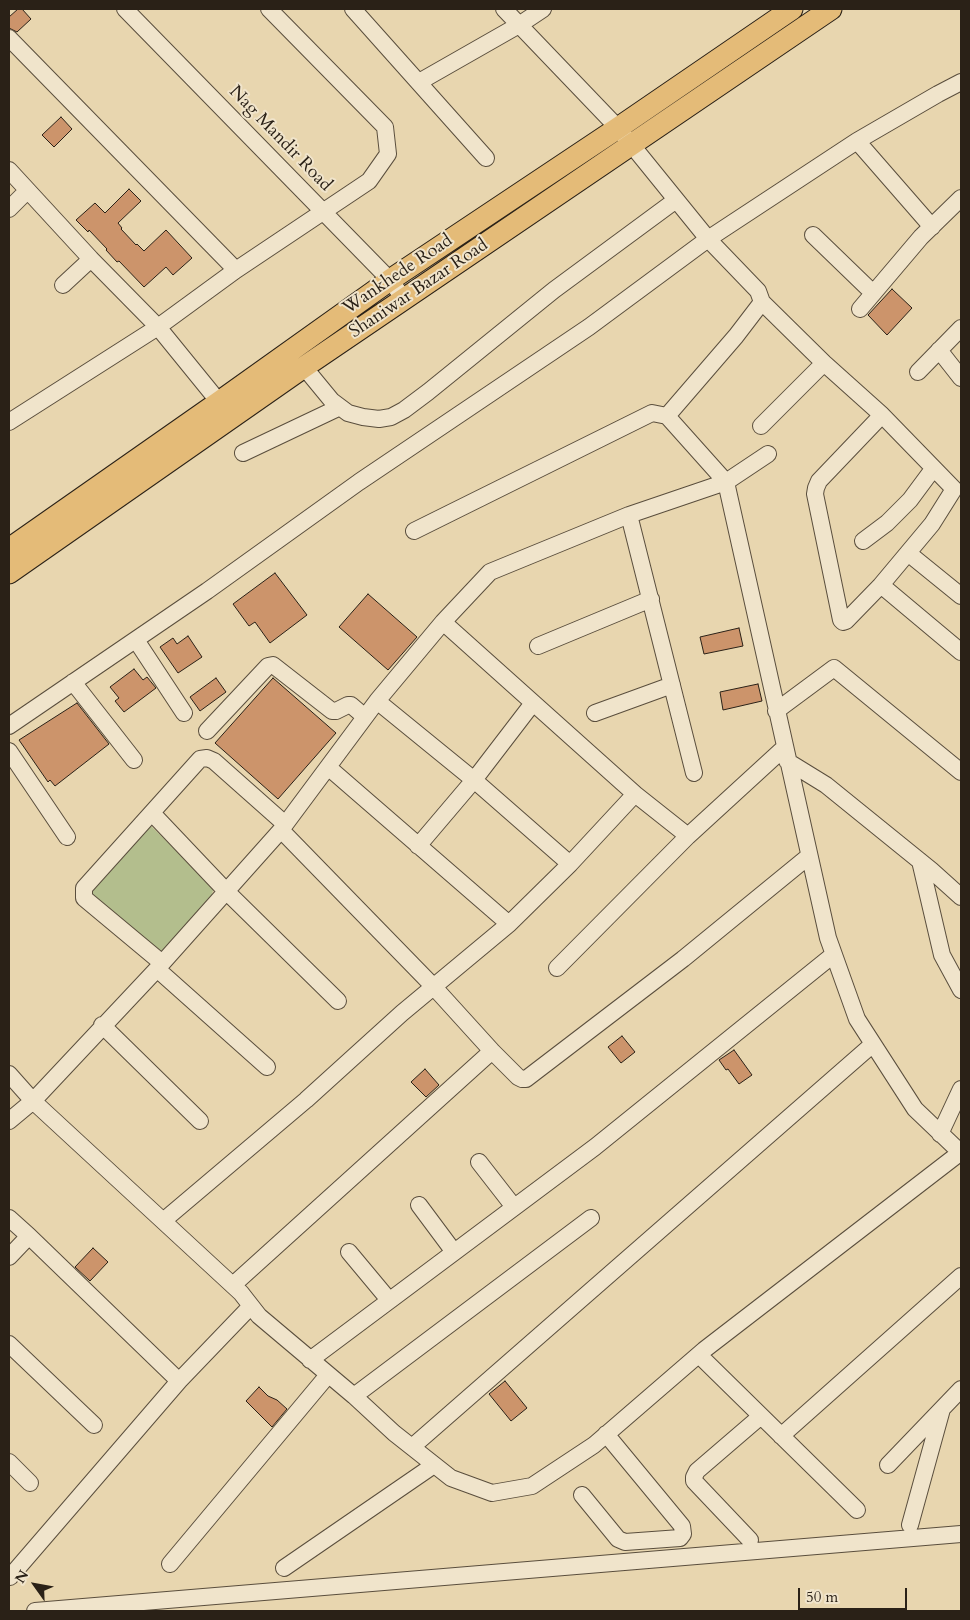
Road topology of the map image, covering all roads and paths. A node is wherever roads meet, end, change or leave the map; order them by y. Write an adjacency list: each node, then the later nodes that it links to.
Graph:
1 (125, 9): 21 (street, Nag Mandir Road)
2 (269, 9): 21 (street)
3 (353, 9): 10 (street)
4 (504, 9): 8 (street)
5 (543, 9): 8 (street)
6 (792, 9): 12 (main road, Wankhede Road)
7 (831, 9): 14 (main road, Shaniwar Bazar Road)
8 (519, 25): 10 (street); 12 (street)
9 (9, 38): 26 (street)
10 (419, 82): 15 (street)
11 (961, 82): 13 (street)
12 (618, 128): 14 (street); 27 (main road, Wankhede Road)
13 (857, 141): 22 (street); 24 (street)
14 (632, 145): 19 (street); 30 (main road, Shaniwar Bazar Road)
15 (486, 158)
16 (9, 170): 17 (street)
17 (27, 192): 20 (street); 25 (street)
18 (961, 198): 22 (street)
19 (676, 200): 24 (street); 41 (street)
20 (9, 209)
21 (322, 212): 26 (street); 27 (street, Nag Mandir Road)
22 (932, 227): 29 (street)
23 (814, 235): 29 (street)
24 (708, 239): 31 (street); 61 (street)
25 (91, 259): 28 (street); 33 (street)
26 (236, 270): 33 (street)
27 (390, 280): 30 (street, Nag Mandir Road); 40 (main road, Wankhede Road)
28 (63, 285)
29 (873, 293): 32 (street)
30 (404, 299): 37 (main road, Shaniwar Bazar Road)
31 (762, 302): 36 (street); 42 (street)
32 (860, 309)
33 (158, 327): 40 (street); 44 (street)
34 (961, 328): 35 (street)
35 (939, 350): 38 (street); 39 (street)
36 (824, 363): 43 (street); 45 (street)
37 (304, 367): 41 (street); 56 (main road, Shaniwar Bazar Road)
38 (918, 372)
39 (961, 378)
40 (220, 402): 54 (main road, Wankhede Road)
41 (340, 407): 46 (street)
42 (667, 416): 49 (street); 52 (street)
43 (882, 416): 48 (street); 57 (street)
44 (9, 422)
45 (761, 426)
46 (244, 454)
47 (768, 454): 49 (street)
48 (933, 470): 50 (street); 53 (street)
49 (726, 482): 51 (street); 68 (street)
50 (959, 487): 55 (street)
51 (629, 515): 59 (street); 60 (street)
52 (414, 531)
53 (863, 541)
54 (9, 549)
55 (908, 553): 57 (street); 58 (street)
56 (9, 574)
57 (881, 585): 63 (street)
58 (961, 596)
59 (650, 599): 62 (street); 65 (street)
60 (443, 622): 66 (street); 67 (street)
61 (136, 640): 64 (street); 69 (street)
62 (538, 646)
63 (961, 652)
64 (73, 682): 72 (street); 76 (street)
65 (672, 685): 70 (street); 79 (street)
66 (377, 701): 71 (street); 80 (street)
67 (534, 703): 80 (street); 81 (street)
68 (776, 711): 75 (street); 78 (street)
69 (184, 713)
70 (595, 713)
71 (365, 717): 73 (street); 77 (street)
72 (9, 726)
73 (207, 731)
74 (9, 751): 85 (street)
75 (786, 755): 84 (street); 87 (street); 88 (street)
76 (134, 760)
77 (328, 767): 83 (street); 86 (street)
78 (961, 772)
79 (694, 773)
80 (474, 780): 86 (street); 89 (street)
81 (635, 794): 84 (street); 89 (street)
82 (152, 813): 83 (street); 90 (street); 94 (street)
83 (283, 827): 90 (street); 96 (street)
84 (688, 836): 95 (street)
85 (67, 837)
86 (418, 846): 92 (street)
87 (809, 856): 93 (street); 101 (street)
88 (920, 861): 91 (street); 97 (street)
89 (570, 864): 92 (street)
90 (226, 891): 94 (street); 98 (street)
91 (961, 897)
92 (508, 924): 96 (street)
93 (833, 954): 100 (street); 112 (street)
94 (160, 966): 99 (street); 102 (street)
95 (558, 968)
96 (434, 986): 101 (street); 115 (street)
97 (961, 990)
98 (338, 1001)
99 (102, 1025): 105 (street); 106 (street)
100 (873, 1044): 108 (street); 136 (street)
101 (492, 1051): 121 (street)
102 (267, 1067)
103 (9, 1074): 105 (street)
104 (961, 1089): 108 (street)
105 (33, 1101): 107 (street); 115 (street)
106 (200, 1120)
107 (9, 1122)
108 (940, 1134): 109 (street)
109 (961, 1152): 125 (street)
110 (479, 1162): 112 (street)
111 (419, 1204): 118 (street)
112 (514, 1207): 118 (street)
113 (9, 1218): 116 (street)
114 (591, 1218): 130 (street)
115 (163, 1221): 121 (street)
116 (29, 1236): 119 (street); 128 (street)
117 (349, 1252): 122 (street)
118 (454, 1252): 122 (street)
119 (9, 1257)
120 (961, 1276): 135 (street)
121 (233, 1285): 123 (street)
122 (389, 1300): 126 (street)
123 (251, 1306): 126 (street); 128 (street)
124 (9, 1344): 133 (street)
125 (699, 1355): 132 (street); 134 (street)
126 (310, 1360): 127 (street)
127 (328, 1375): 130 (street); 146 (street)
128 (179, 1381): 148 (street)
129 (961, 1389): 131 (street)
130 (354, 1396): 136 (street)
131 (942, 1409): 139 (street); 143 (street)
132 (761, 1416): 135 (street); 145 (street)
133 (94, 1425)
134 (606, 1434): 138 (street); 141 (street)
135 (781, 1436): 142 (street)
136 (412, 1447): 138 (street)
137 (9, 1462): 140 (street)
138 (434, 1465): 147 (street)
139 (888, 1465)
140 (30, 1483)
141 (582, 1495)
142 (858, 1510)
143 (910, 1525)
144 (961, 1534): 149 (street)
145 (750, 1540)
146 (170, 1564)
147 (284, 1568)
148 (9, 1576)
149 (35, 1611)

